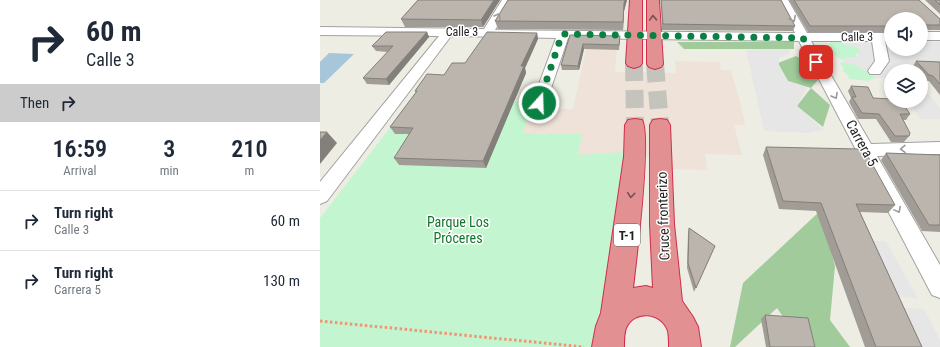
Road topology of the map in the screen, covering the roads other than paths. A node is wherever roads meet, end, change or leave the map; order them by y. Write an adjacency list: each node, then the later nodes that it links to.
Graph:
1 (507, 0): 9 (street, one-way to 1)
2 (636, 0): 10 (highway)
3 (653, 0): 11 (highway, one-way to 3)
4 (783, 0): 16 (street, Carrera 5, one-way to 16)
5 (402, 22): 7 (street)
6 (325, 31): 7 (street, Calle 3); 18 (street)
7 (393, 32): 8 (street, Calle 3)
8 (448, 32): 9 (street, Calle 3); 28 (street)
9 (488, 32): 17 (street, Calle 3)
10 (635, 35): 11 (street, Calle 3); 17 (street, Calle 3); 20 (highway)
11 (654, 36): 16 (street, Calle 3); 21 (highway)
12 (928, 36): 13 (street)
13 (940, 36)
14 (875, 37): 15 (street, Calle 3); 16 (street, Calle 3); 22 (street)
15 (884, 37)
16 (803, 38): 27 (street, Carrera 5, one-way to 27)
17 (561, 39): 19 (street); 23 (street)
18 (320, 42)
19 (604, 46)
20 (634, 63)
21 (655, 64)
22 (875, 71)
23 (539, 103)
24 (635, 125): 31 (highway, Cruce fronterizo / T-1, one-way to 31)
25 (660, 125): 30 (highway, Cruce fronterizo)
26 (940, 148): 27 (street, one-way to 27)
27 (865, 150): 29 (street, Carrera 5, one-way to 29)
28 (320, 196)
29 (940, 287)
30 (668, 307): 31 (highway); 33 (highway)
31 (616, 314): 32 (highway, Cruce fronterizo / T-1)
32 (608, 347)
33 (685, 347)

